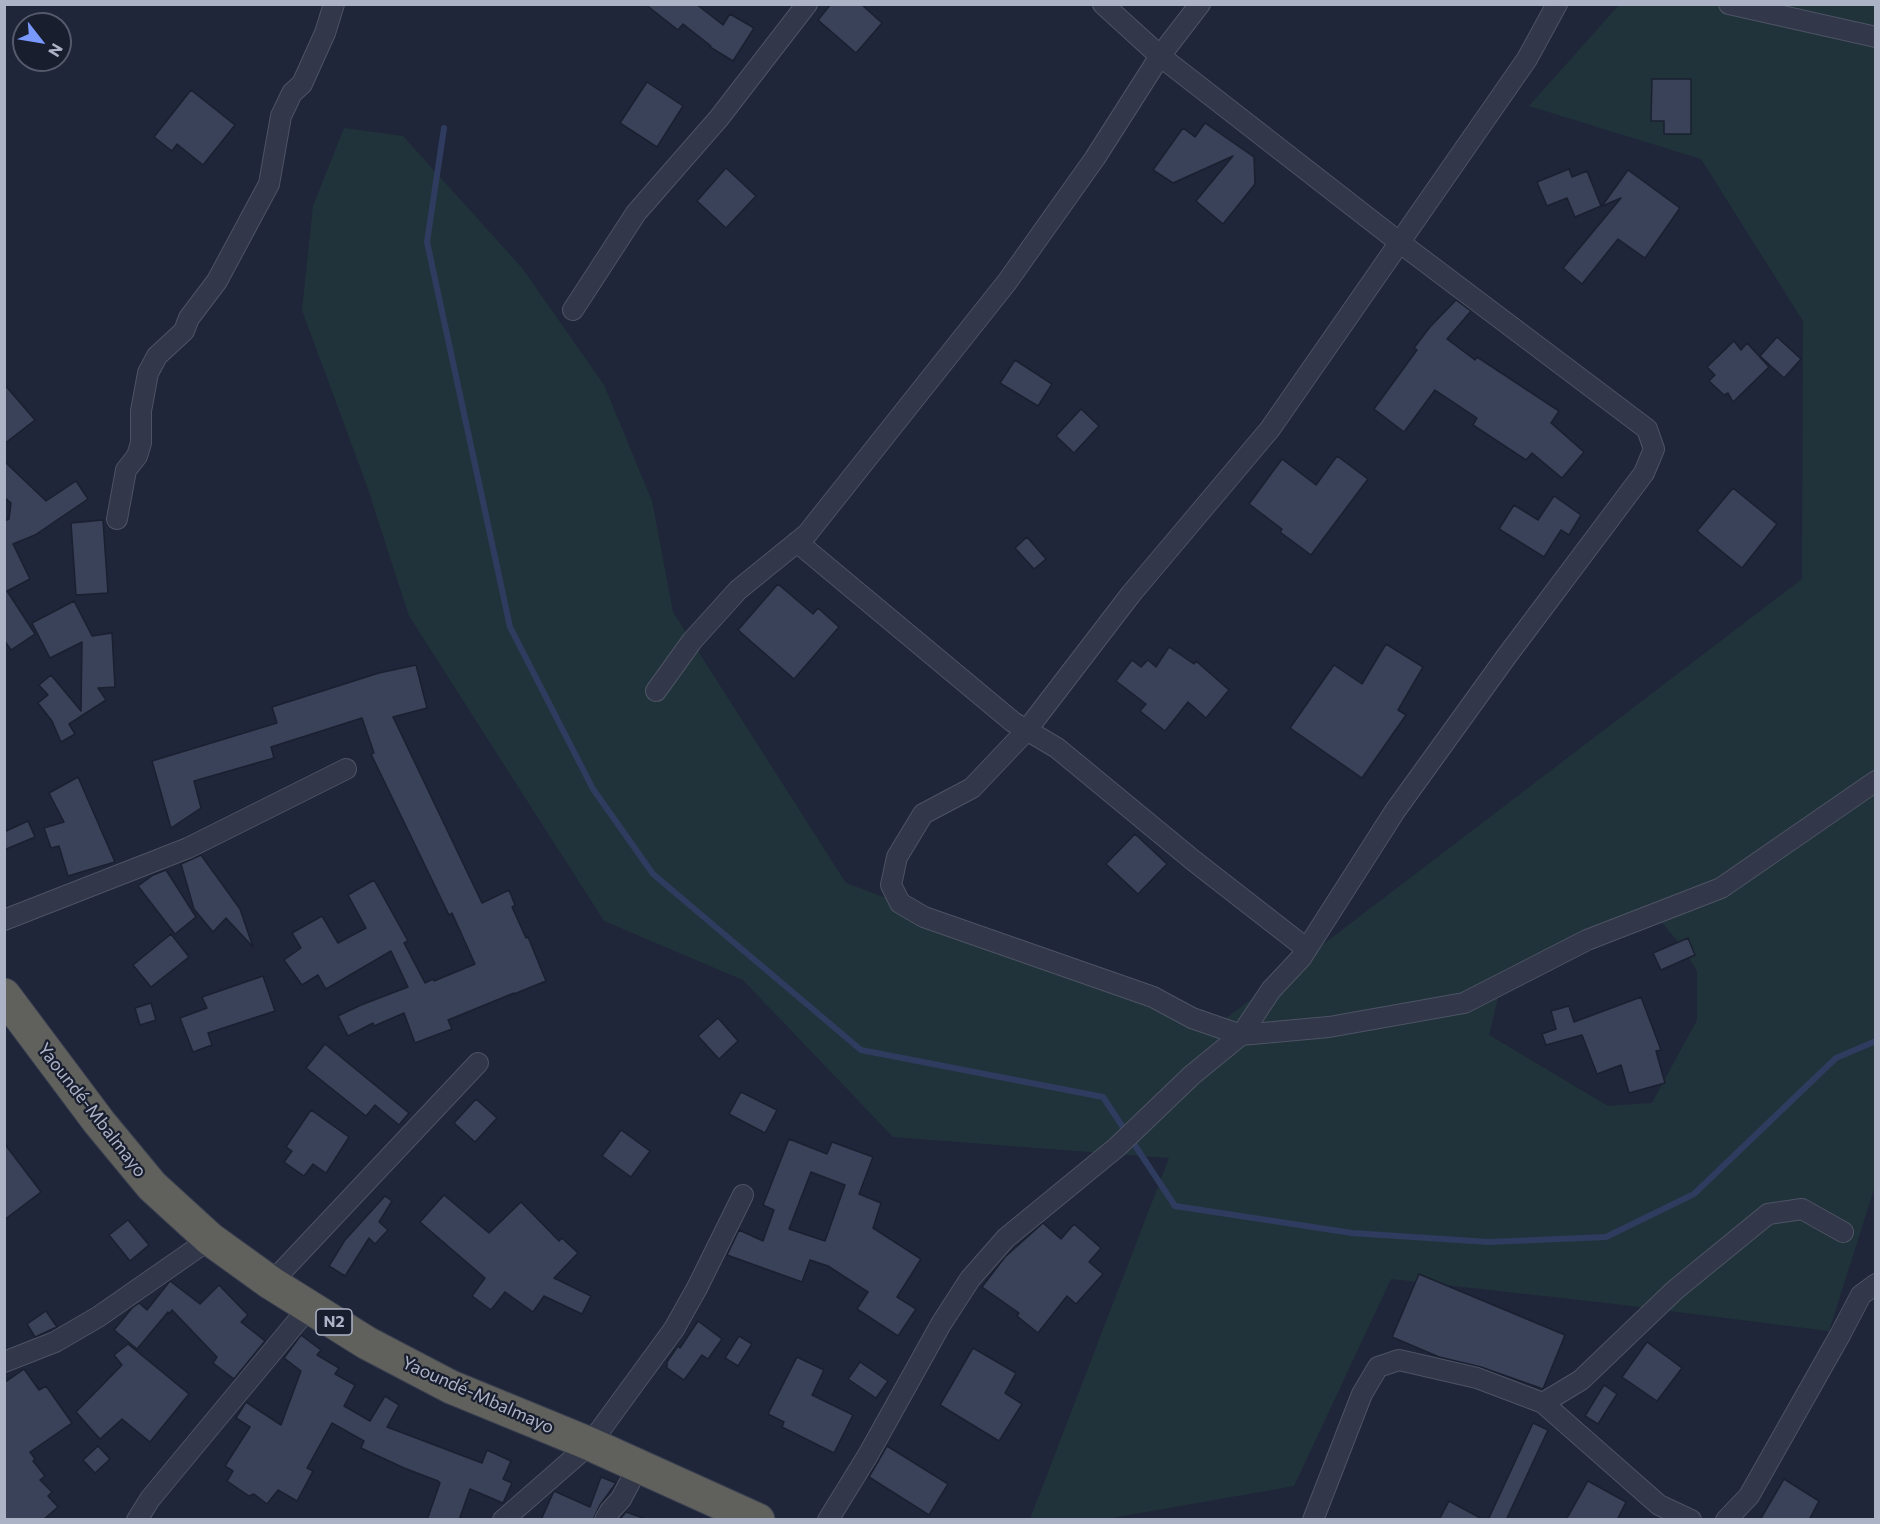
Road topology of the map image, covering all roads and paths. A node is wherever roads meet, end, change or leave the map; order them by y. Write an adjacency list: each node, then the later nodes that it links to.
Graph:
1 (334, 4): 11 (street)
2 (807, 4): 10 (street)
3 (1103, 4): 8 (street)
4 (1200, 4): 8 (street)
5 (1557, 4): 9 (street)
6 (1729, 4): 7 (street)
7 (1875, 37)
8 (1160, 56): 9 (street); 12 (street)
9 (1399, 242): 14 (street); 18 (street)
10 (573, 310)
11 (117, 519)
12 (797, 542): 13 (street); 14 (street)
13 (656, 691)
14 (1026, 731): 18 (street); 20 (street)
15 (346, 769): 17 (street)
16 (1875, 781): 20 (street)
17 (4, 920)
18 (1307, 949): 20 (street)
19 (4, 995): 24 (highway, Yaoundé-Mbalmayo / N2)
20 (1241, 1035): 36 (street)
21 (478, 1063): 25 (street)
22 (743, 1195): 30 (street)
23 (1843, 1232): 29 (street)
24 (210, 1239): 25 (highway, Yaoundé-Mbalmayo / N2); 28 (street)
25 (271, 1284): 27 (highway, Yaoundé-Mbalmayo / N2)
26 (1875, 1284): 39 (street)
27 (310, 1306): 30 (highway, Yaoundé-Mbalmayo / N2); 32 (street)
28 (4, 1362)
29 (1543, 1403): 37 (street); 38 (street)
30 (590, 1444): 31 (highway, Yaoundé-Mbalmayo / N2); 33 (street)
31 (638, 1467): 34 (street); 35 (highway, Yaoundé-Mbalmayo / N2)
32 (137, 1520)
33 (503, 1520)
34 (605, 1520)
35 (758, 1520)
36 (828, 1520)
37 (1313, 1520)
38 (1691, 1520)
39 (1726, 1520)

